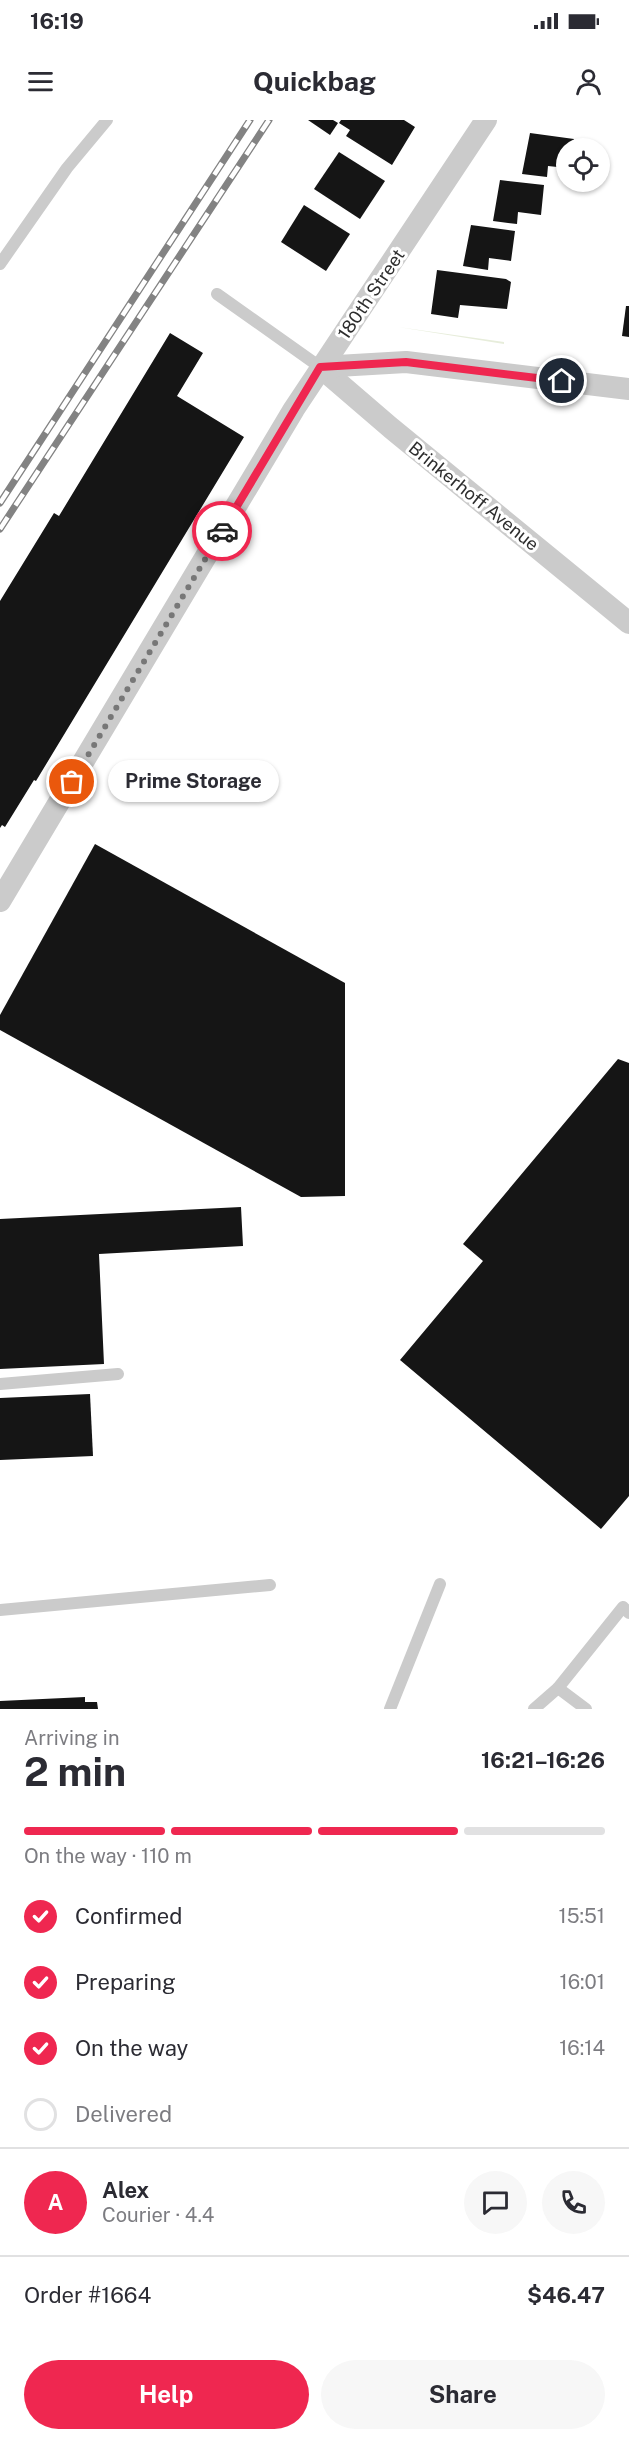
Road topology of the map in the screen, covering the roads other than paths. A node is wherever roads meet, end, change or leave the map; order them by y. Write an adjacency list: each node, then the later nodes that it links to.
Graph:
1 (107, 120): 3 (lane)
2 (486, 120): 5 (street, 180th Street)
3 (0, 264)
4 (217, 294): 5 (lane)
5 (320, 367): 6 (street); 7 (street, Brinkerhoff Avenue); 8 (street, 180th Street)
6 (629, 388)
7 (629, 623)
8 (0, 901)
9 (118, 1374): 10 (lane)
10 (0, 1384)
11 (440, 1584): 16 (lane)
12 (270, 1585): 13 (lane)
13 (0, 1610)
14 (629, 1613): 15 (lane)
15 (558, 1688): 17 (lane); 18 (lane)
16 (390, 1709)
17 (534, 1709)
18 (586, 1709)

